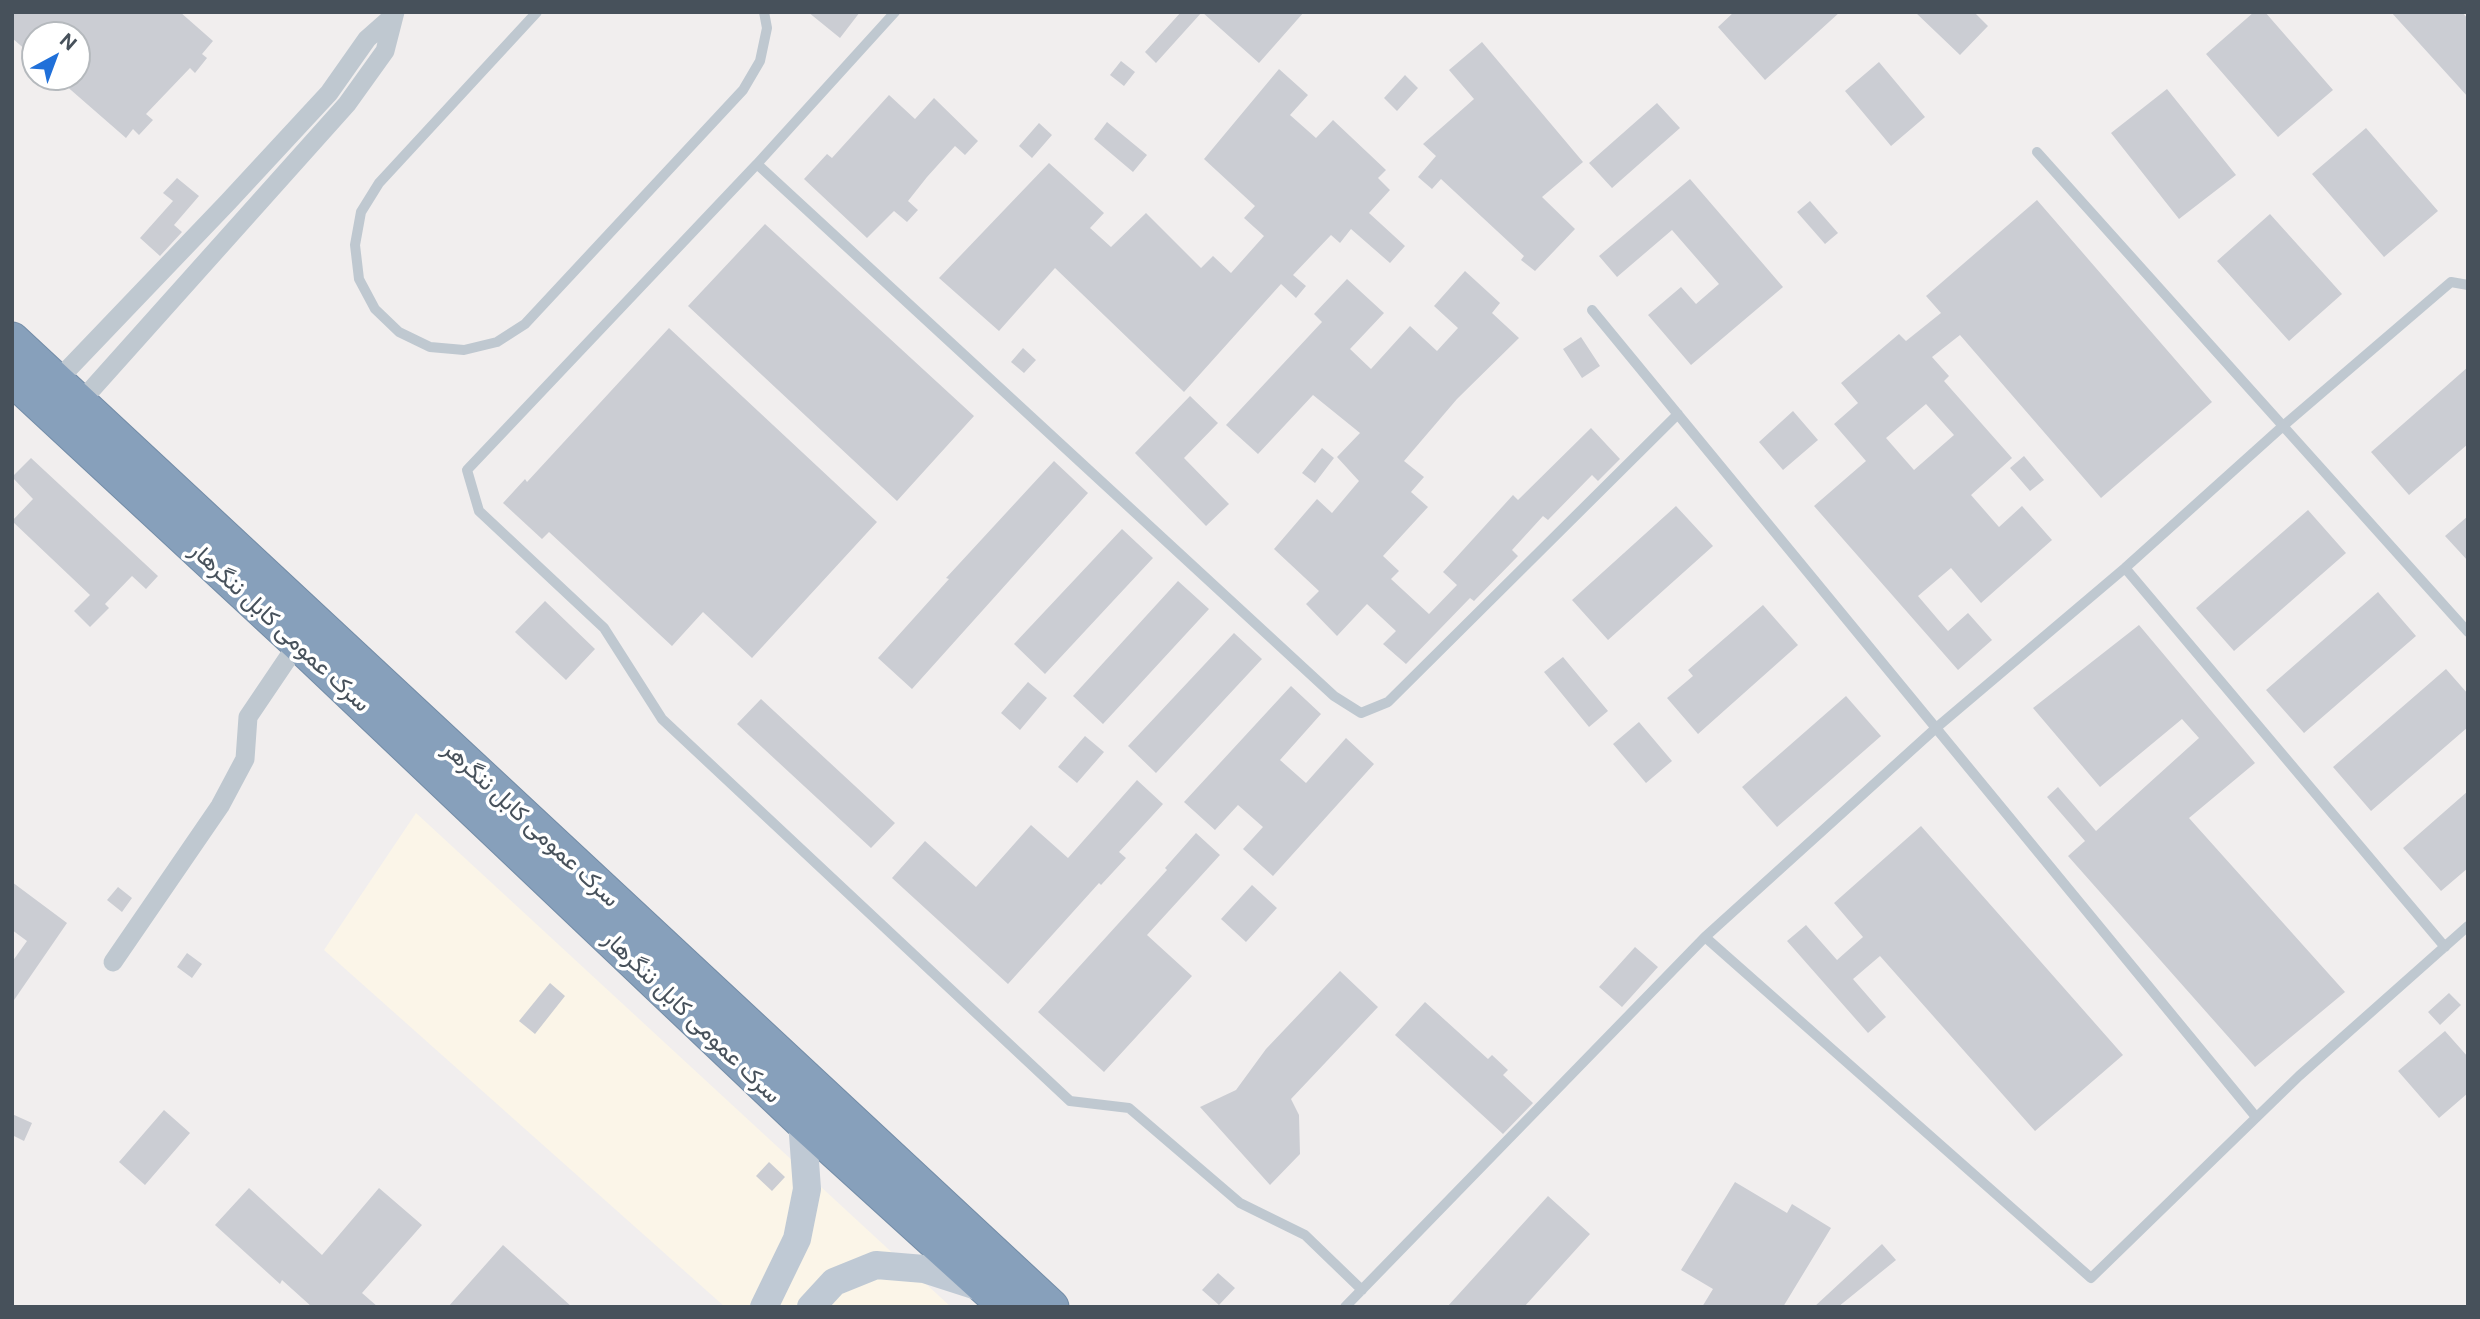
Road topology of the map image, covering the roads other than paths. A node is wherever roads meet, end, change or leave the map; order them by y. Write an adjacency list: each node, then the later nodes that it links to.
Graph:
1 (537, 12): 2 (lane)
2 (764, 12)
3 (895, 12): 6 (lane)
4 (394, 14): 11 (street); 11 (street)
5 (2037, 152): 13 (lane)
6 (757, 164): 12 (lane); 24 (lane)
7 (2468, 285): 13 (lane)
8 (1592, 310): 12 (lane)
9 (12, 340): 11 (highway, سرک عمومی کابل ننگرهر)
10 (12, 378): 11 (highway, سرک عمومی کابل ننگرهار)
11 (58, 402): 16 (highway, سرک عمومی کابل ننگرهار); 28 (highway, سرک عمومی کابل ننگرهر)
12 (1678, 414): 17 (lane)
13 (2283, 426): 14 (lane); 15 (lane)
14 (2125, 568): 17 (lane); 20 (lane)
15 (2468, 632)
16 (298, 643): 21 (street); 23 (highway, سرک عمومی کابل ننگرهار)
17 (1936, 728): 19 (lane); 22 (lane)
18 (2468, 926): 20 (lane)
19 (1705, 937): 22 (lane); 24 (lane)
20 (2445, 947): 22 (lane)
21 (113, 962)
22 (2256, 1116)
23 (802, 1121): 25 (highway, سرک عمومی کابل ننگرهار); 26 (street)
24 (1362, 1290): 29 (lane)
25 (998, 1298): 27 (street)
26 (764, 1307)
27 (811, 1307)
28 (1051, 1307)
29 (1345, 1307)

